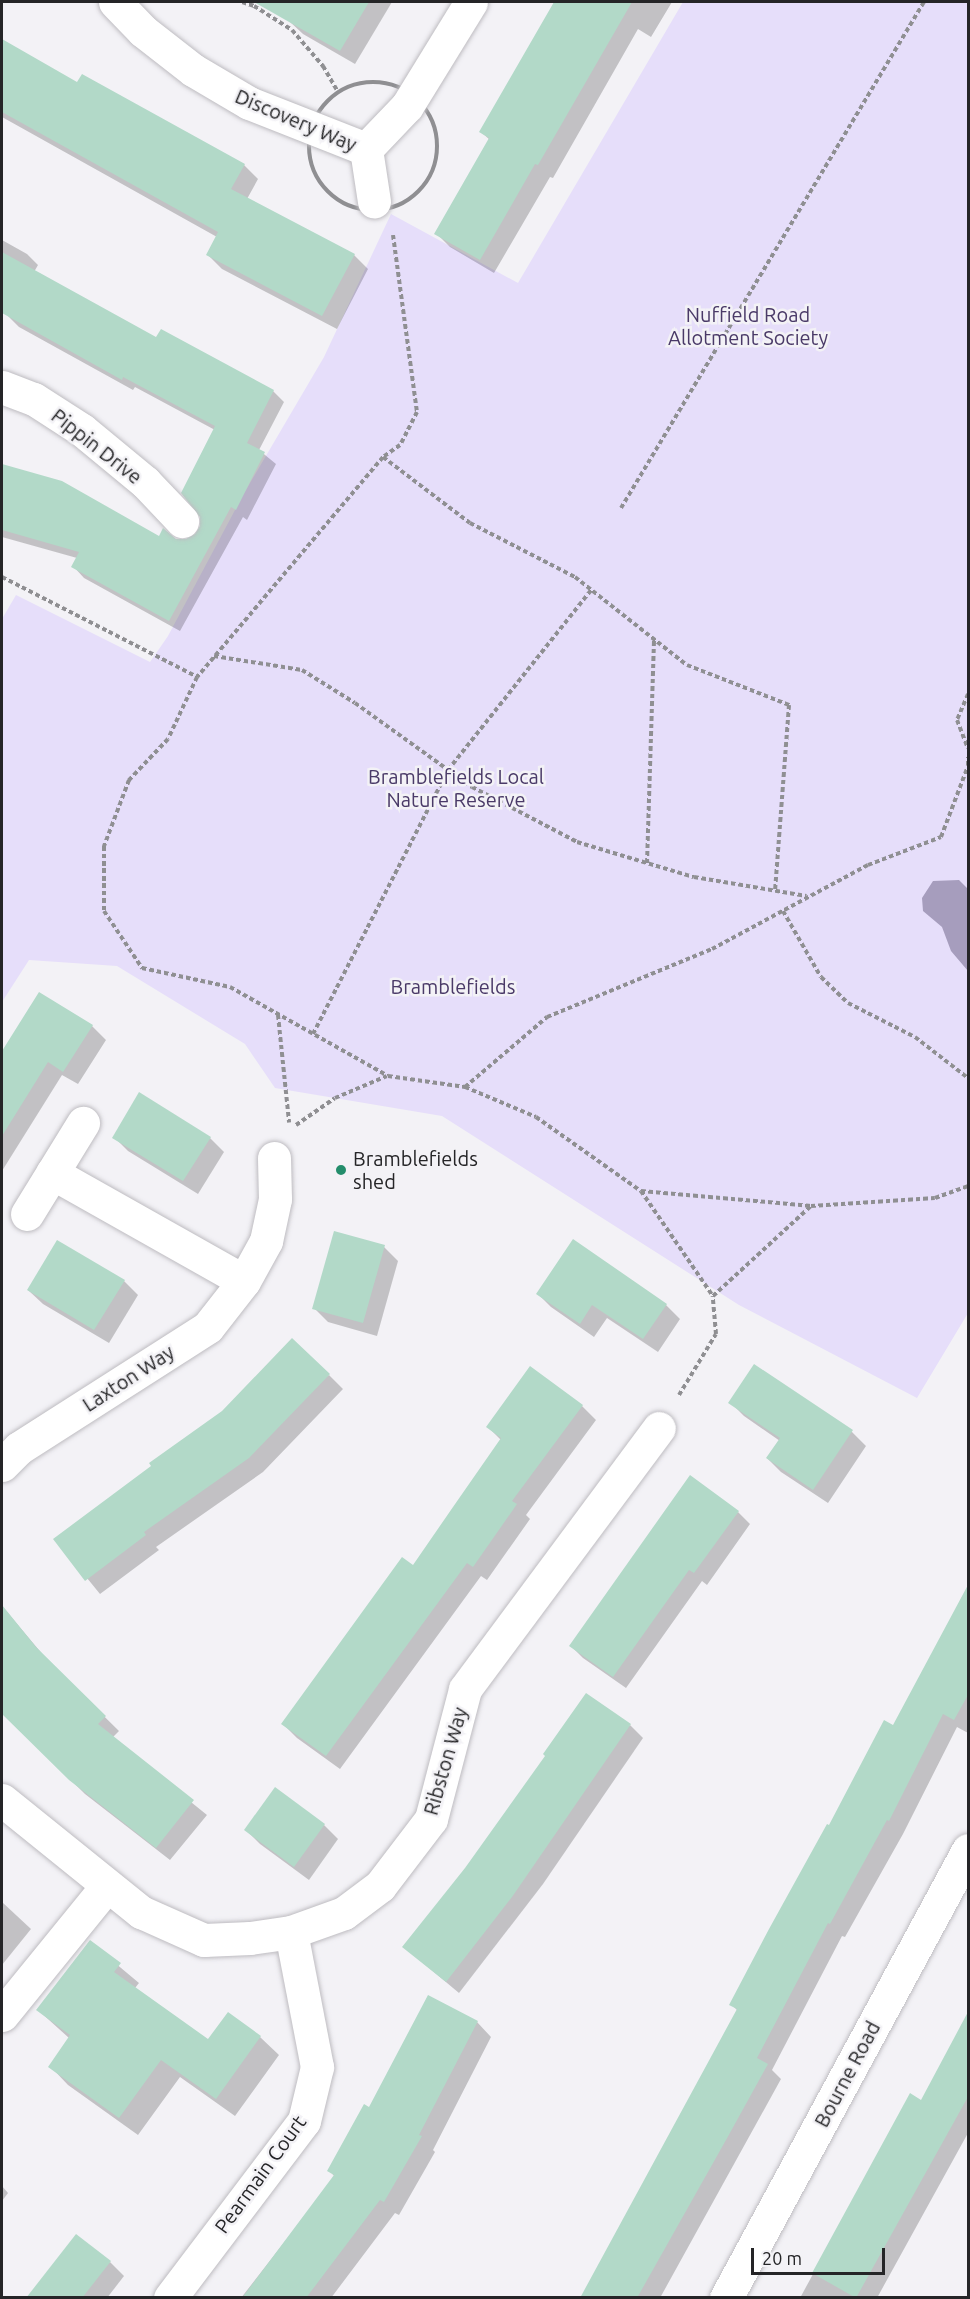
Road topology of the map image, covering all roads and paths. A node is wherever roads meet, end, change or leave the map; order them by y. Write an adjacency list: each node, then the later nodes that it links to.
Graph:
1 (115, 2): 6 (street, Discovery Way)
2 (242, 2): 5 (path)
3 (471, 2): 6 (street, Discovery Way)
4 (924, 2): 10 (path)
5 (338, 92)
6 (366, 149): 7 (street, Discovery Way)
7 (384, 214): 9 (path)
8 (2, 387): 11 (street, Pippin Drive)
9 (383, 457): 13 (path); 15 (path)
10 (621, 508)
11 (182, 522)
12 (2, 577): 16 (path)
13 (591, 590): 14 (path); 21 (path)
14 (654, 639): 22 (path); 23 (path)
15 (214, 656): 16 (path); 21 (path)
16 (197, 677): 26 (path)
17 (969, 694): 18 (path)
18 (969, 748)
19 (969, 757): 20 (path)
20 (968, 765): 24 (path)
21 (448, 770): 22 (path); 27 (path)
22 (647, 862): 23 (path)
23 (775, 891): 24 (path)
24 (806, 896): 25 (path)
25 (783, 911): 29 (path); 30 (path)
26 (278, 1015): 27 (path); 28 (path)
27 (313, 1034): 28 (path)
28 (388, 1076): 30 (path)
29 (969, 1078)
30 (465, 1087): 35 (path)
31 (82, 1123): 33 (street)
32 (274, 1158): 38 (street, Laxton Way)
33 (52, 1173): 37 (street); 38 (street)
34 (969, 1186): 36 (path)
35 (641, 1191): 36 (path); 39 (path)
36 (811, 1206): 39 (path)
37 (27, 1215)
38 (244, 1281): 41 (street, Laxton Way)
39 (713, 1296): 40 (path)
40 (659, 1428): 45 (street, Ribston Way)
41 (2, 1465)
42 (2, 1800): 44 (street, Ribston Way)
43 (969, 1850): 48 (street, Bourne Road)
44 (107, 1886): 45 (street, Ribston Way); 46 (street)
45 (291, 1932): 47 (street, Pearmain Court)
46 (2, 2015)
47 (170, 2298)
48 (726, 2298)

